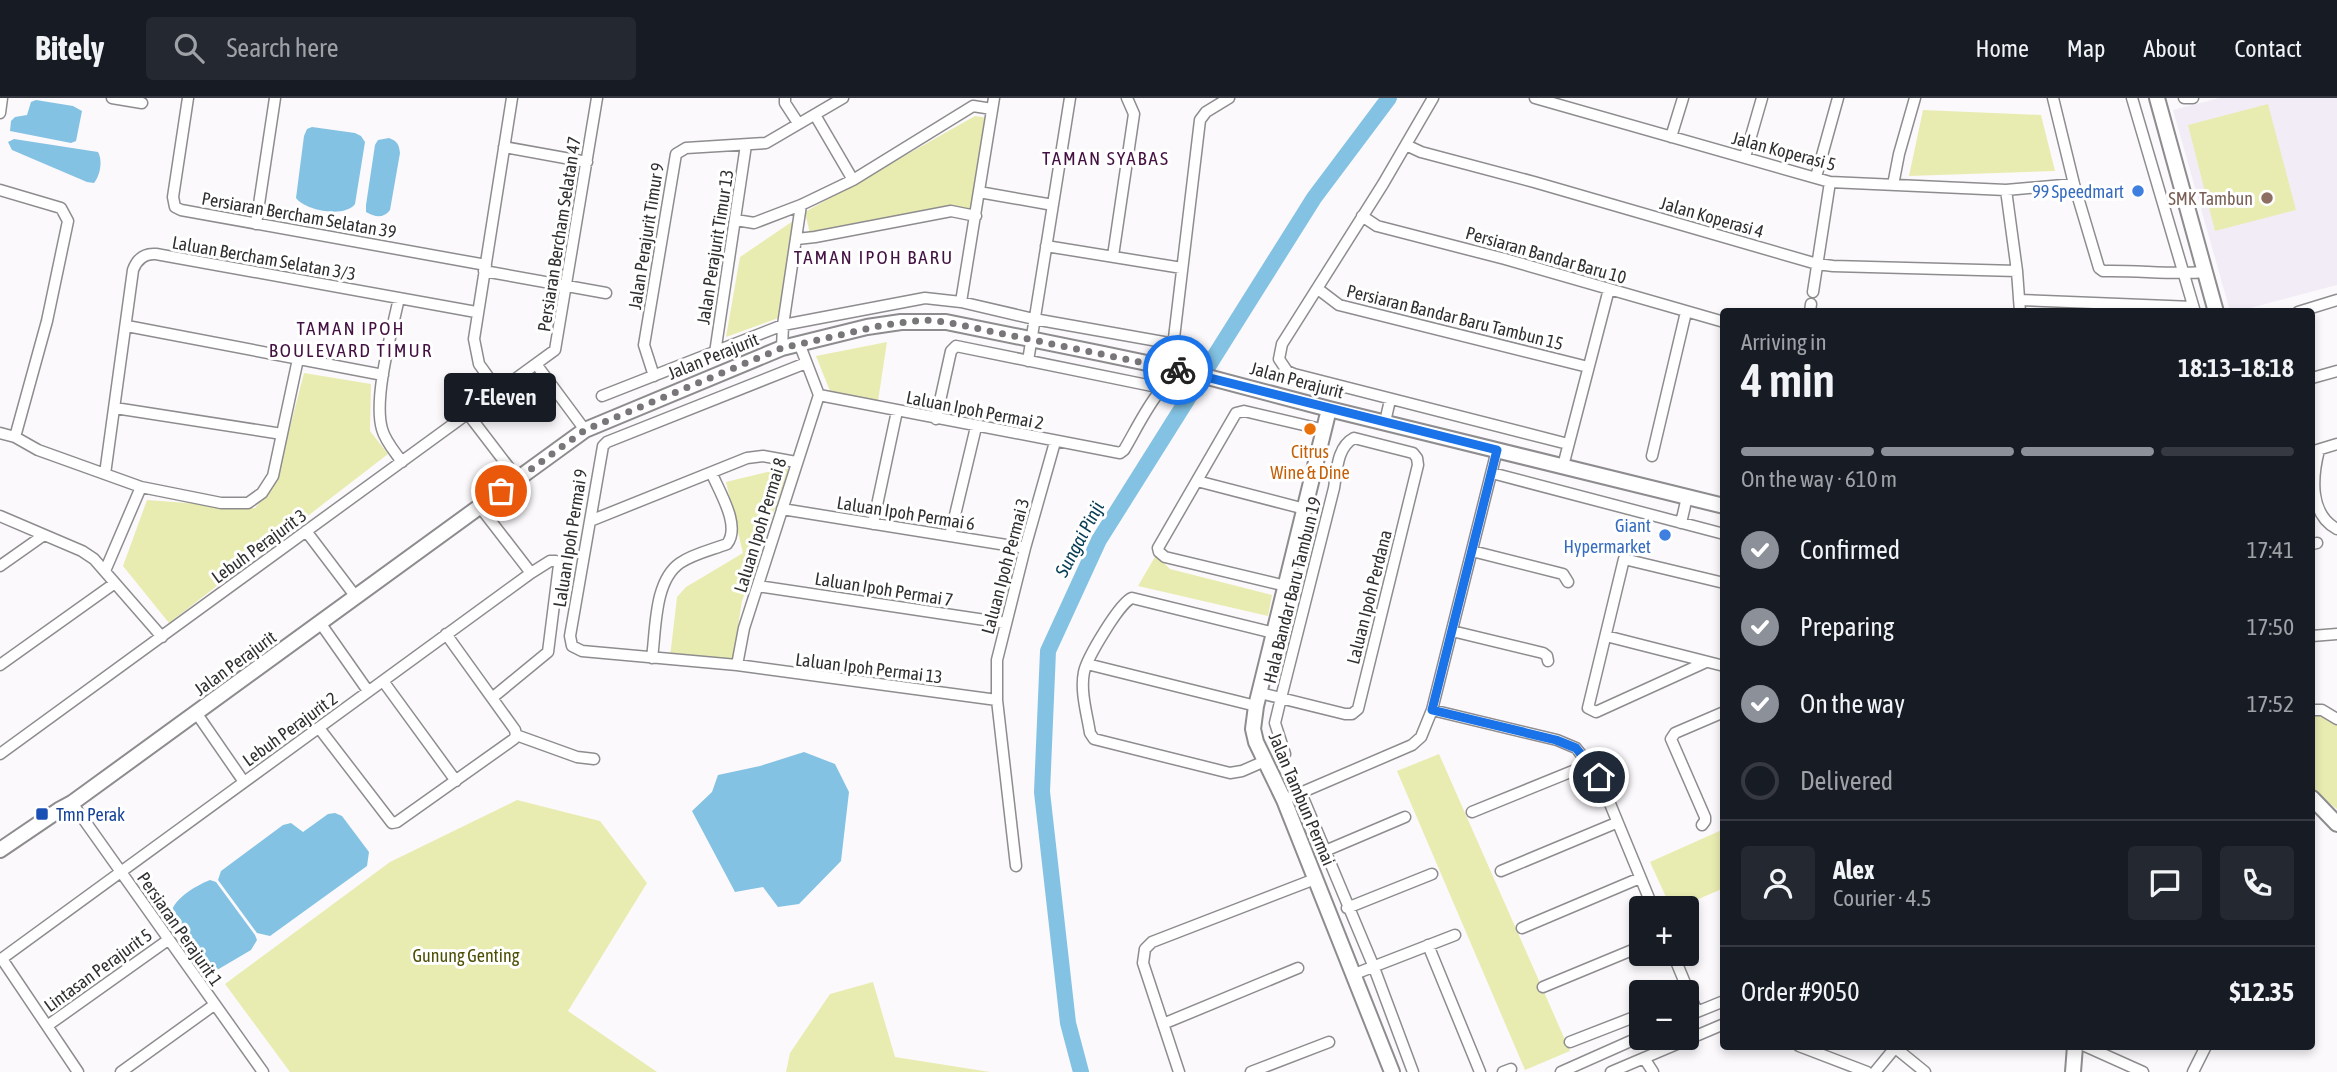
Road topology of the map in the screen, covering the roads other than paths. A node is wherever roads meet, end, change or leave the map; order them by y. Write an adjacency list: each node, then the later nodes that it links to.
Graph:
1 (2, 98): 26 (street)
2 (112, 98): 24 (street)
3 (188, 98): 48 (street, Persiaran Bercham Selatan 39)
4 (275, 98): 48 (street)
5 (499, 98): 23 (street)
6 (597, 98): 34 (street, Persiaran Bercham Selatan 47)
7 (785, 98): 28 (street)
8 (843, 98): 27 (street, Jalan Perajurit Timur 9)
9 (1070, 98): 44 (street)
10 (1127, 98): 51 (street)
11 (1229, 98): 54 (street)
12 (1433, 98): 31 (street)
13 (1535, 98): 29 (street, Jalan Koperasi 5)
14 (1683, 98): 29 (street)
15 (1762, 98): 33 (street)
16 (1838, 98): 35 (street)
17 (1915, 98): 39 (street)
18 (2053, 98): 38 (street)
19 (2132, 98): 57 (street)
20 (2157, 98): 56 (street)
21 (2184, 98): 22 (street)
22 (2193, 98)
23 (512, 99): 32 (street)
24 (142, 103)
25 (993, 103): 36 (street); 42 (street)
26 (0, 113)
27 (815, 114): 28 (street, Jalan Perajurit Timur 9); 36 (street)
28 (797, 123): 30 (street, Jalan Perajurit Timur 9)
29 (1671, 137): 33 (street, Jalan Koperasi 5)
30 (746, 145): 47 (street, Jalan Perajurit Timur 13); 89 (street, Jalan Perajurit Timur 9)
31 (1406, 145): 46 (street); 52 (street, Jalan Koperasi 4)
32 (504, 147): 34 (street); 53 (street)
33 (1745, 158): 35 (street, Jalan Koperasi 5)
34 (587, 162): 58 (street, Persiaran Bercham Selatan 47)
35 (1816, 177): 37 (street, Jalan Koperasi 5)
36 (853, 180): 43 (street)
37 (1830, 181): 39 (street, Jalan Koperasi 5); 52 (street)
38 (2074, 184): 41 (street, Jalan Koperasi 5); 57 (street)
39 (1893, 185): 41 (street, Jalan Koperasi 5)
40 (0, 190): 109 (street)
41 (2006, 190): 55 (street)
42 (979, 192): 44 (street); 45 (street)
43 (800, 205): 47 (street); 49 (street)
44 (1053, 205): 50 (street)
45 (976, 216): 49 (street); 65 (street)
46 (1362, 216): 59 (street); 60 (street, Persiaran Bandar Baru 10)
47 (736, 220): 80 (street, Jalan Perajurit Timur 13)
48 (257, 224): 53 (street, Persiaran Bercham Selatan 39)
49 (797, 239): 75 (street)
50 (1046, 246): 51 (street); 73 (street)
51 (1113, 256): 54 (street)
52 (1817, 264): 55 (street, Jalan Koperasi 4); 61 (street)
53 (485, 268): 58 (street, Persiaran Bercham Selatan 39); 71 (street)
54 (1182, 268): 73 (street)
55 (2017, 271): 66 (street)
56 (2206, 272): 57 (street); 69 (street)
57 (2184, 274): 68 (street)
58 (567, 286): 62 (street, Persiaran Bercham Selatan 39); 84 (street, Persiaran Bercham Selatan 47)
59 (1318, 289): 85 (street, Persiaran Bandar Baru Tambun 15); 95 (street)
60 (1609, 289): 72 (street, Persiaran Bandar Baru 10); 85 (street)
61 (1813, 292)
62 (606, 293)
63 (400, 298): 71 (street, Laluan Bercham Selatan 3/3); 76 (street, Laluan Bercham Selatan 3/3); 88 (street)
64 (2337, 300): 70 (street)
65 (961, 302): 73 (street); 75 (street)
66 (2019, 306): 67 (street)
67 (2136, 308)
68 (2194, 308)
69 (2216, 308)
70 (2311, 308)
71 (476, 312): 92 (street)
72 (1686, 312): 74 (street, Persiaran Bandar Baru 10); 116 (street)
73 (1034, 319): 77 (street)
74 (1720, 321)
75 (783, 325): 79 (street); 80 (street)
76 (127, 326): 81 (street); 97 (street, Laluan Bercham Selatan 3/3)
77 (1031, 340): 78 (street, Jalan Perajurit); 82 (street); 86 (street, Jalan Perajurit)
78 (799, 343): 79 (street, Jalan Perajurit); 83 (street)
79 (782, 348): 96 (street, Jalan Perajurit)
80 (715, 353): 89 (street)
81 (298, 359): 88 (street); 108 (street)
82 (1028, 360): 91 (street); 101 (street)
83 (806, 363): 93 (street); 102 (street, Laluan Ipoh Permai 9)
84 (536, 364): 92 (street, Lebuh Perajurit 3); 105 (street)
85 (1588, 367): 112 (street)
86 (1185, 371): 91 (street); 98 (street, Jalan Perajurit)
87 (2337, 371): 90 (street)
88 (383, 375): 117 (street)
89 (654, 376): 94 (street)
90 (2315, 377)
91 (1162, 388): 111 (street, Laluan Ipoh Permai 2)
92 (499, 392): 100 (street, Lebuh Perajurit 3)
93 (819, 395): 99 (street, Laluan Ipoh Permai 2); 118 (street, Laluan Ipoh Permai 8)
94 (602, 396)
95 (1391, 400): 103 (street); 112 (street)
96 (653, 402): 102 (street); 105 (street, Jalan Perajurit)
97 (115, 408): 108 (street); 121 (street, Laluan Bercham Selatan 3/3)
98 (1329, 409): 103 (street, Jalan Perajurit); 106 (street, Jalan Tambun Permai)
99 (897, 411): 101 (street, Laluan Ipoh Permai 2); 135 (street)
100 (468, 414): 117 (street, Lebuh Perajurit 3); 123 (street)
101 (936, 419): 104 (street, Laluan Ipoh Permai 2)
102 (662, 420): 133 (street, Laluan Ipoh Permai 9)
103 (1385, 422): 114 (street, Jalan Perajurit)
104 (976, 427): 111 (street, Laluan Ipoh Permai 2); 140 (street)
105 (585, 430): 123 (street, Jalan Perajurit)
106 (1325, 430): 124 (street); 131 (street, Jalan Tambun Permai)
107 (0, 433): 109 (street)
108 (282, 434): 126 (street)
109 (15, 437): 121 (street)
110 (1354, 438): 171 (street, Hala Bandar Baru Tambun 19); 171 (street, Laluan Ipoh Perdana)
111 (1055, 442): 141 (street, Laluan Ipoh Permai 3)
112 (1568, 444): 119 (street)
113 (2337, 444): 115 (street)
114 (1497, 450): 119 (street, Jalan Perajurit); 120 (street)
115 (2315, 451)
116 (1652, 456)
117 (402, 462): 137 (street, Lebuh Perajurit 3)
118 (796, 462): 122 (street); 130 (street, Laluan Ipoh Permai 8)
119 (1563, 466): 127 (street, Jalan Perajurit)
120 (1492, 473): 134 (street); 142 (street)
121 (105, 474): 126 (street)
122 (712, 474): 133 (street); 161 (street)
123 (517, 478): 129 (street, Jalan Perajurit)
124 (1196, 481): 131 (street); 150 (street)
125 (2315, 485): 136 (street)
126 (141, 487): 144 (street)
127 (1687, 497): 128 (street, Jalan Perajurit); 134 (street)
128 (1720, 505)
129 (480, 507): 145 (street); 151 (street, Jalan Perajurit)
130 (782, 509): 135 (street, Laluan Ipoh Permai 6); 149 (street, Laluan Ipoh Permai 8)
131 (1305, 509): 150 (street, Jalan Tambun Permai)
132 (0, 516): 139 (street)
133 (590, 521): 161 (street, Laluan Ipoh Permai 9)
134 (1681, 523): 138 (street)
135 (873, 524): 140 (street, Laluan Ipoh Permai 6)
136 (2337, 529)
137 (306, 531): 151 (street); 158 (street, Lebuh Perajurit 3)
138 (1720, 533)
139 (44, 535): 143 (street); 144 (street)
140 (950, 536): 141 (street, Laluan Ipoh Permai 6)
141 (1025, 548): 152 (street, Laluan Ipoh Permai 3)
142 (1472, 551): 146 (street); 154 (street)
143 (0, 566)
144 (105, 571): 148 (street)
145 (531, 573): 156 (street, Lebuh Perajurit 2); 170 (street)
146 (1568, 582)
147 (1720, 582): 159 (street)
148 (115, 583): 158 (street); 165 (street)
149 (758, 586): 152 (street, Laluan Ipoh Permai 7); 166 (street, Laluan Ipoh Permai 8)
150 (1286, 586): 155 (street, Jalan Tambun Permai)
151 (356, 597): 153 (street, Jalan Perajurit)
152 (1005, 623): 173 (street, Laluan Ipoh Permai 3)
153 (321, 624): 169 (street); 176 (street, Jalan Perajurit)
154 (1452, 631): 162 (street); 174 (street)
155 (1274, 633): 164 (street); 172 (street, Jalan Tambun Permai)
156 (446, 634): 168 (street, Lebuh Perajurit 2); 170 (street)
157 (2337, 634): 160 (street)
158 (162, 636): 181 (street, Lebuh Perajurit 3)
159 (1606, 636): 163 (street); 163 (street)
160 (2315, 636)
161 (652, 658): 166 (street, Laluan Ipoh Permai 9)
162 (1548, 661)
163 (1706, 662): 167 (street)
164 (1087, 664): 172 (street, Laluan Ipoh Perdana); 184 (street)
165 (0, 665)
166 (737, 665): 173 (street, Laluan Ipoh Permai 13)
167 (1720, 665)
168 (383, 681): 169 (street, Lebuh Perajurit 2); 187 (street)
169 (368, 691): 179 (street, Lebuh Perajurit 2)
170 (492, 698): 180 (street)
171 (1281, 698): 172 (street, Laluan Ipoh Perdana); 182 (street, Hala Bandar Baru Tambun 19)
172 (1258, 699): 184 (street, Jalan Tambun Permai)
173 (997, 700): 200 (street, Laluan Ipoh Permai 3)
174 (1432, 710): 185 (street); 188 (street)
175 (2315, 710): 178 (street)
176 (197, 714): 186 (street); 191 (street, Jalan Perajurit)
177 (1720, 714): 196 (street)
178 (2337, 719)
179 (319, 728): 186 (street, Lebuh Perajurit 2); 187 (street)
180 (516, 735): 183 (street); 187 (street)
181 (0, 754)
182 (1285, 754)
183 (594, 759)
184 (1265, 761): 189 (street, Jalan Tambun Permai)
185 (1590, 764): 192 (street); 194 (street)
186 (244, 782): 202 (street, Lebuh Perajurit 2)
187 (456, 782)
188 (1301, 793): 189 (street); 198 (street)
189 (1284, 800): 205 (street, Jalan Tambun Permai)
190 (2315, 801): 195 (street)
191 (72, 803): 197 (street, Jalan Perajurit); 199 (street, Jalan Perajurit); 202 (street, Persiaran Perajurit 1)
192 (1472, 812)
193 (1405, 817): 198 (street)
194 (1616, 823): 201 (street); 204 (street)
195 (2337, 824)
196 (1702, 825)
197 (0, 850)
198 (1325, 850): 207 (street)
199 (0, 860)
200 (1016, 866)
201 (1501, 871)
202 (120, 872): 210 (street, Persiaran Perajurit 1); 213 (street, Lebuh Perajurit 2)
203 (1432, 874): 207 (street)
204 (1640, 878): 206 (street); 208 (street)
205 (1315, 879): 216 (street, Jalan Tambun Permai); 222 (street)
206 (1648, 896)
207 (1348, 908): 214 (street)
208 (1522, 928)
209 (1455, 935): 211 (street)
210 (168, 940): 219 (street, Persiaran Perajurit 1); 223 (street, Lintasan Perajurit 5)
211 (1428, 945): 214 (street); 242 (street)
212 (1629, 951): 217 (street)
213 (1, 960): 223 (street)
214 (1373, 965): 216 (street); 241 (street)
215 (1298, 968): 222 (street)
216 (1352, 975): 240 (street, Jalan Tambun Permai)
217 (1543, 987)
218 (1720, 1003): 220 (street)
219 (214, 1005): 236 (street); 237 (street, Persiaran Perajurit 1)
220 (1699, 1011)
221 (1629, 1019): 226 (street)
222 (1163, 1024): 238 (street)
223 (47, 1026): 235 (street)
224 (1720, 1026): 234 (street)
225 (1329, 1042): 239 (street)
226 (1570, 1042)
227 (1629, 1043): 243 (street)
228 (1815, 1050): 246 (street)
229 (1892, 1050): 247 (street)
230 (1897, 1050): 248 (street)
231 (2075, 1050): 249 (street)
232 (2094, 1050): 250 (street)
233 (2204, 1050): 251 (street)
234 (1644, 1058): 244 (street); 245 (street)
235 (78, 1072)
236 (121, 1072)
237 (261, 1072)
238 (1179, 1072)
239 (1251, 1072)
240 (1392, 1072)
241 (1413, 1072)
242 (1480, 1072)
243 (1561, 1072)
244 (1611, 1072)
245 (1653, 1072)
246 (1867, 1072)
247 (1875, 1072)
248 (1925, 1072)
249 (2073, 1072)
250 (2143, 1072)
251 (2193, 1072)

